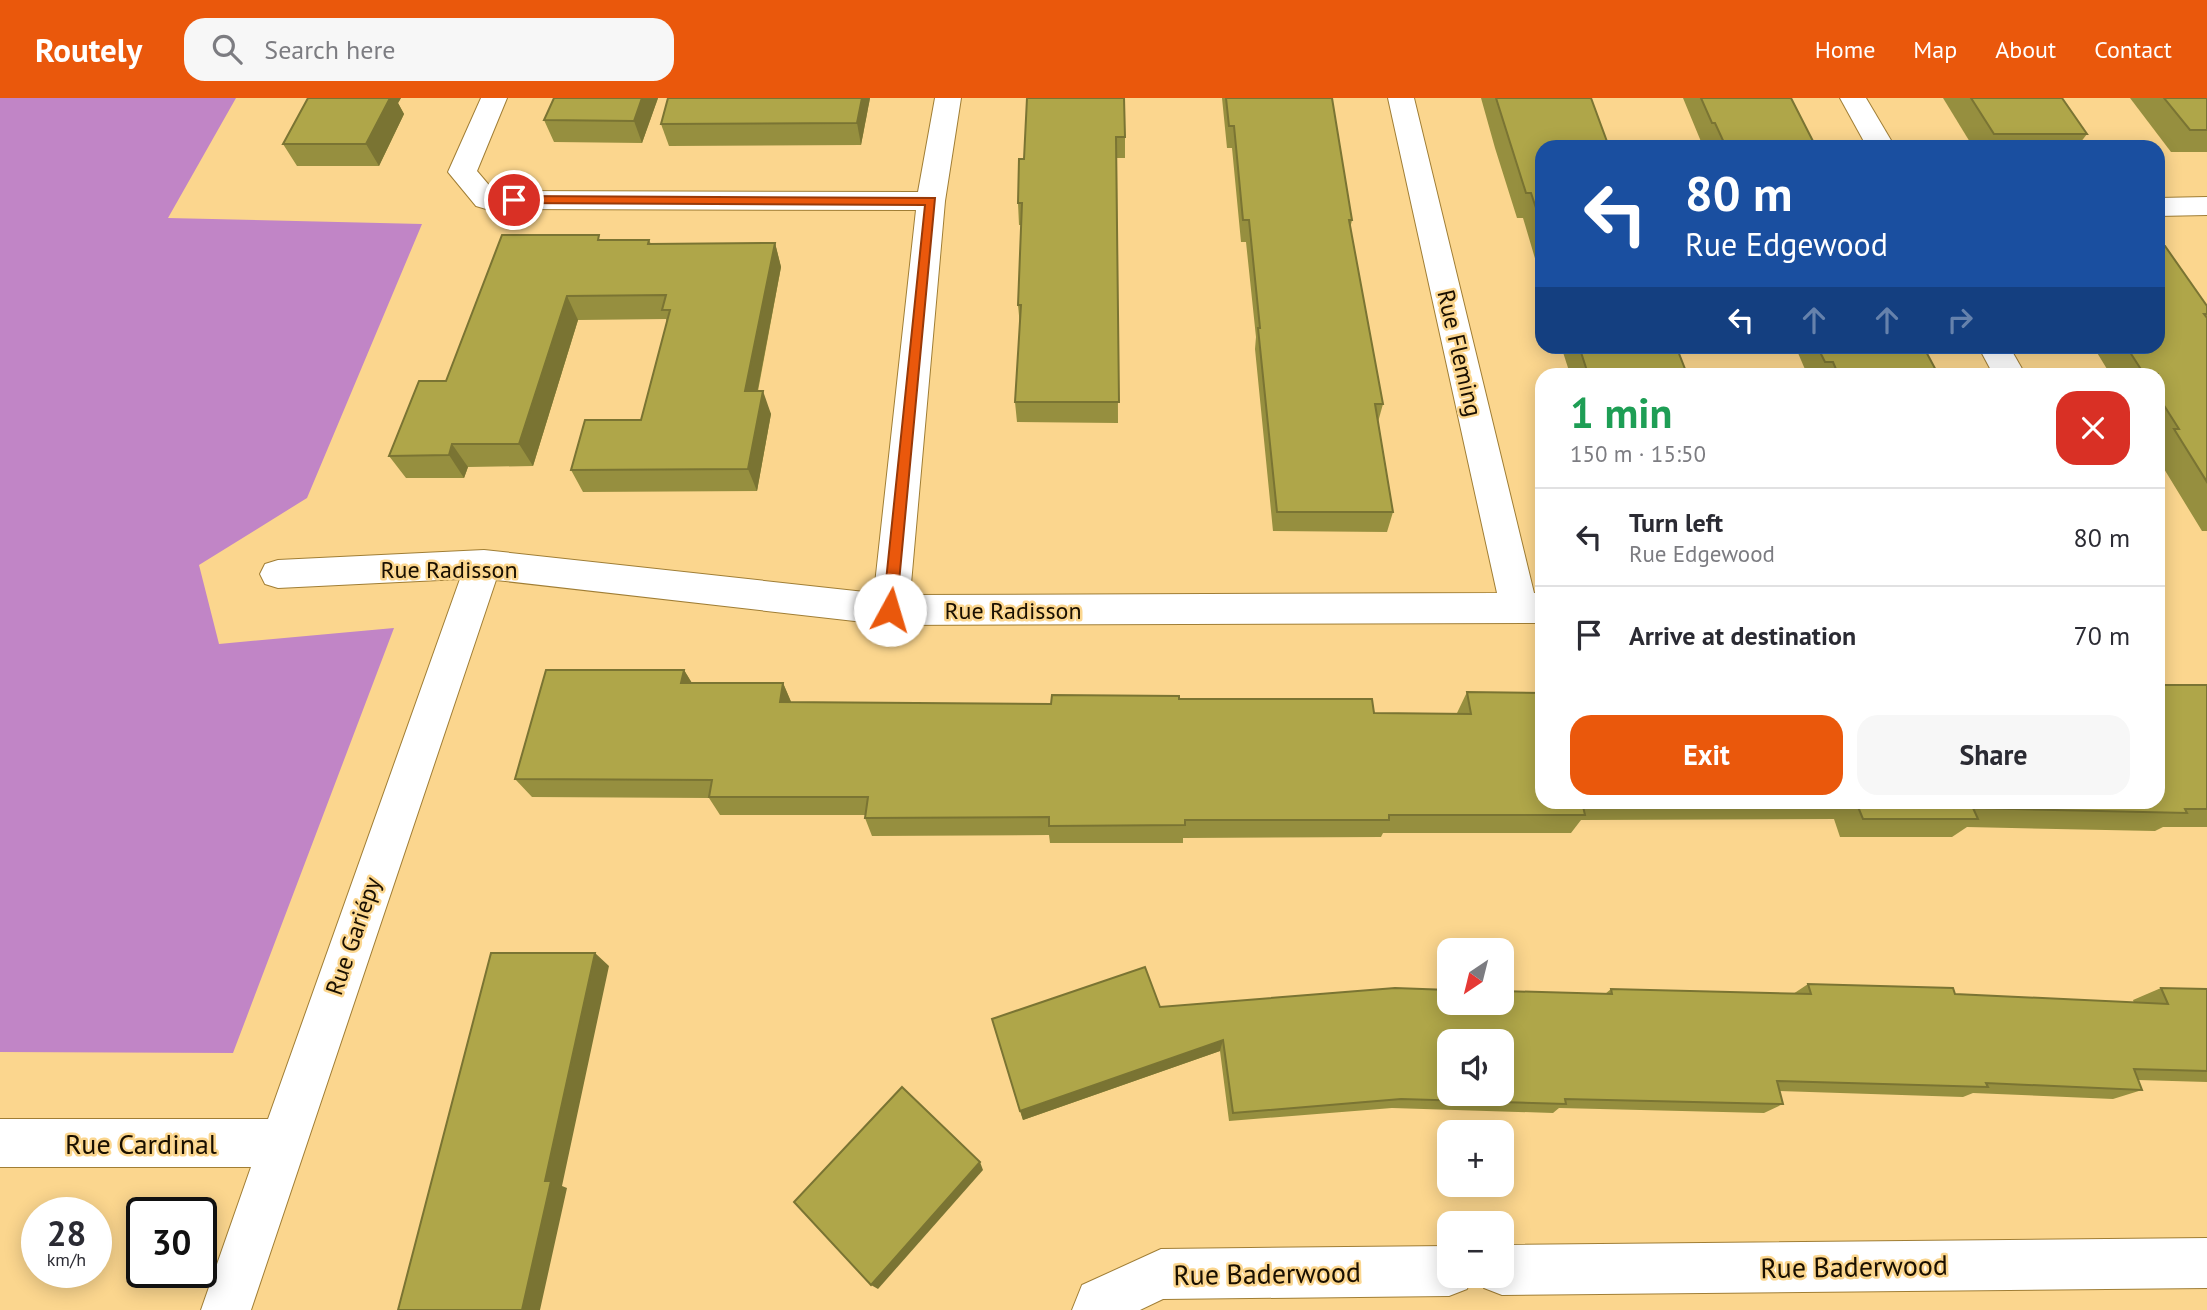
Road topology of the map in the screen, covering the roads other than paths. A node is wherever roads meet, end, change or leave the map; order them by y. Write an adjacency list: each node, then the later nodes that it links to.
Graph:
1 (494, 98): 6 (street)
2 (948, 98): 6 (street)
3 (1401, 98): 11 (street, Rue Fleming)
4 (1853, 98): 5 (street)
5 (1877, 140)
6 (931, 201): 12 (street)
7 (2207, 206): 8 (street)
8 (2165, 207)
9 (484, 564): 10 (street, Rue Radisson); 12 (street, Rue Radisson); 14 (street, Rue Gariépy)
10 (278, 574)
11 (1530, 608): 12 (street, Rue Radisson)
12 (890, 610)
13 (0, 1143): 14 (street, Rue Cardinal)
14 (282, 1143): 18 (street, Rue Gariépy)
15 (2207, 1263): 16 (street, Rue Baderwood)
16 (1514, 1270)
17 (1437, 1271): 19 (street, Rue Baderwood)
18 (226, 1310)
19 (1097, 1310)

